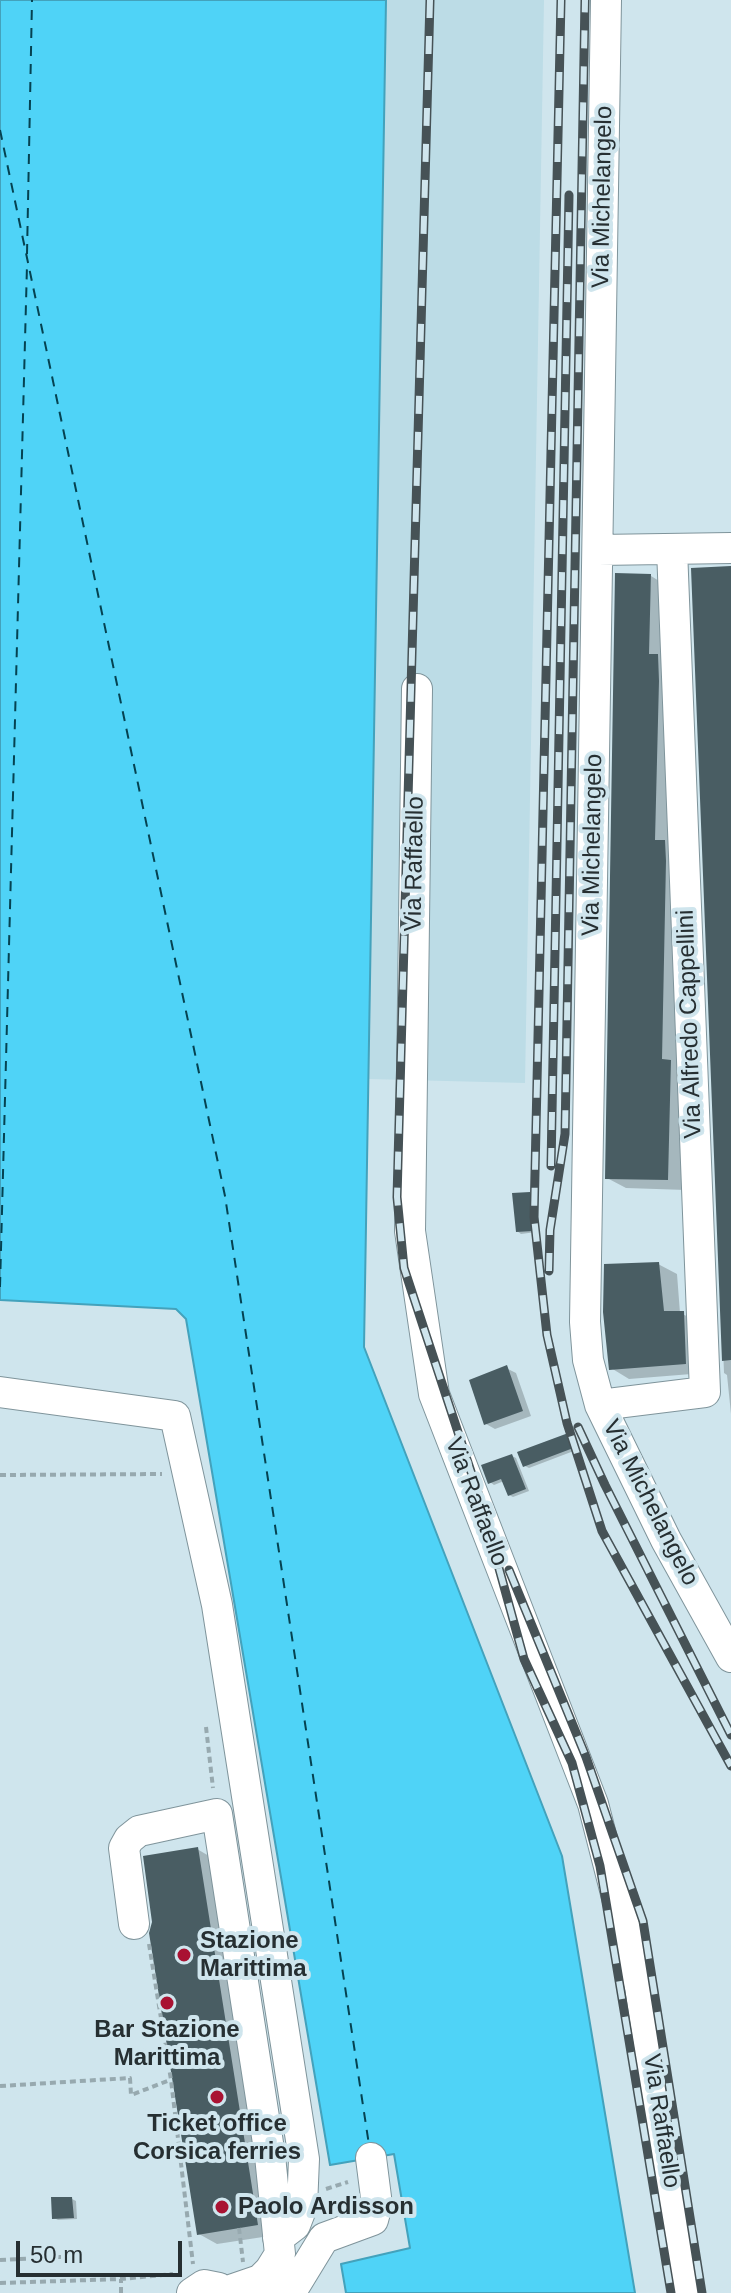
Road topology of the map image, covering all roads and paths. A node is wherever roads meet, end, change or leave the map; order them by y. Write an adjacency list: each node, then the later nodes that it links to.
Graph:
1 (606, 0): 4 (lane, Via Michelangelo)
2 (731, 548): 3 (lane)
3 (672, 549): 4 (lane); 7 (lane, Via Alfredo Cappellini)
4 (598, 550): 7 (lane, Via Michelangelo)
5 (417, 689): 29 (lane, Via Raffaello)
6 (0, 1392): 16 (lane)
7 (600, 1405): 10 (lane, Via Michelangelo)
8 (166, 1474): 9 (path)
9 (0, 1475)
10 (731, 1657)
11 (134, 1924): 12 (path); 16 (lane)
12 (171, 2080): 13 (path); 23 (path)
13 (0, 2086)
14 (371, 2158): 17 (lane)
15 (239, 2228): 22 (path)
16 (278, 2238): 26 (lane)
17 (324, 2238): 27 (lane); 28 (lane)
18 (55, 2257): 19 (path)
19 (64, 2257)
20 (43, 2258): 21 (path)
21 (0, 2260)
22 (243, 2265)
23 (193, 2282): 26 (lane)
24 (0, 2283): 25 (path)
25 (121, 2293)
26 (225, 2293)
27 (256, 2293)
28 (306, 2293)
29 (687, 2293)

